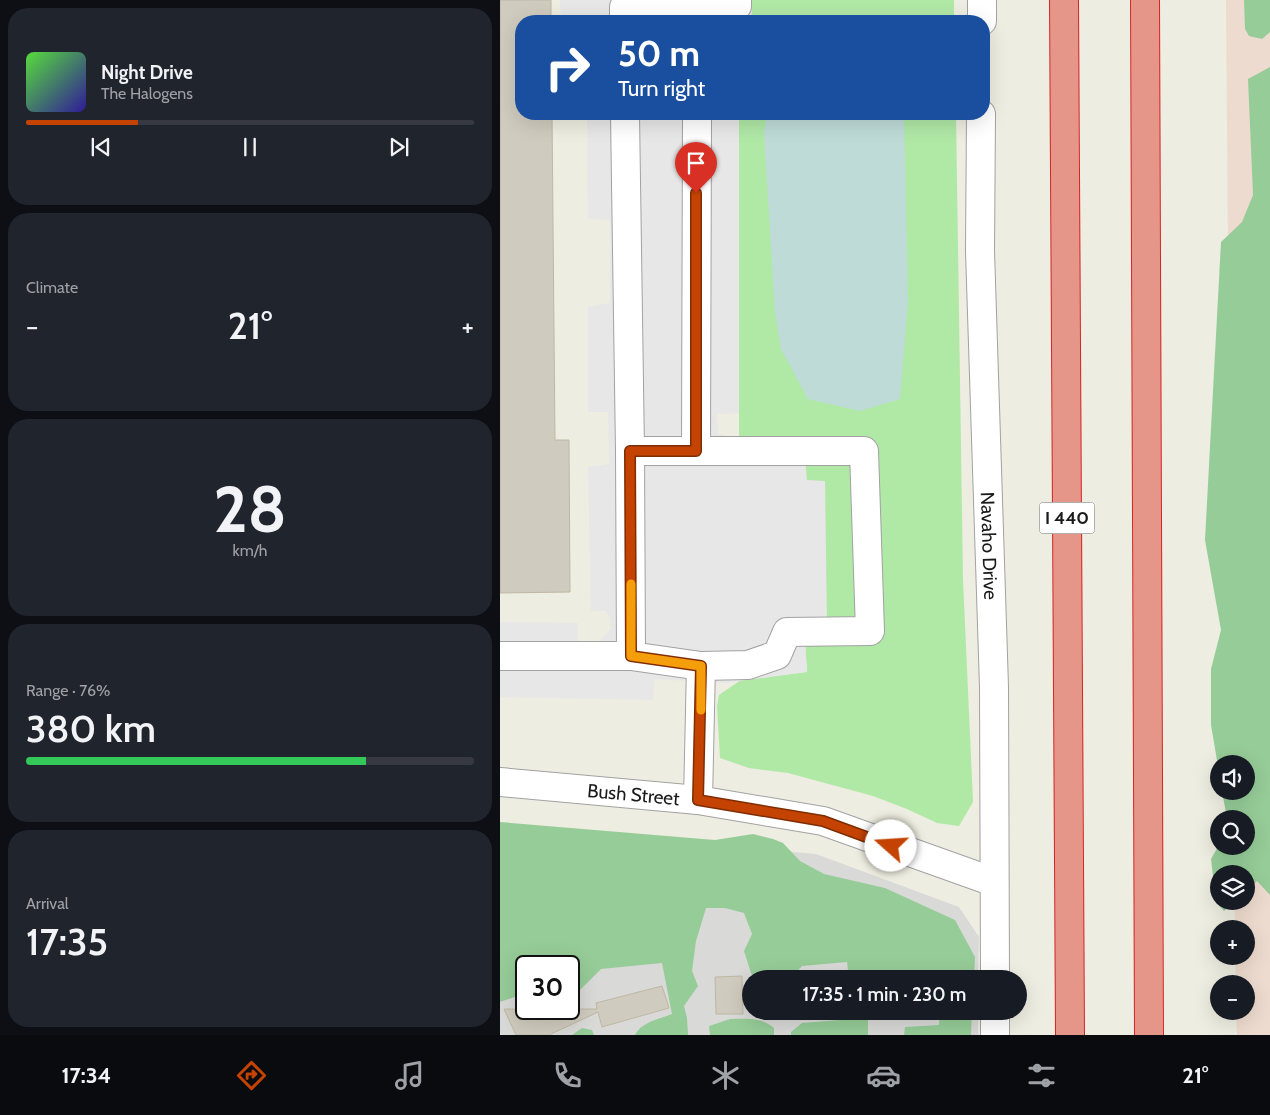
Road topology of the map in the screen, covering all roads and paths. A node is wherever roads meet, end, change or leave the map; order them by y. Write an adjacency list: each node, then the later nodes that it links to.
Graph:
1 (737, 0): 6 (street)
2 (982, 0): 8 (street)
3 (1064, 0): 23 (highway, I 440)
4 (1145, 0): 24 (highway)
5 (654, 3): 6 (street); 7 (street)
6 (696, 14)
7 (624, 15)
8 (982, 15)
9 (625, 120): 12 (street)
10 (696, 120): 13 (street)
11 (981, 120): 19 (street, Navaho Drive)
12 (630, 451): 13 (street); 15 (street)
13 (696, 451): 16 (street)
14 (500, 656): 15 (street)
15 (631, 656): 16 (street)
16 (701, 666): 18 (street)
17 (500, 782): 18 (street, Bush Street)
18 (698, 800): 19 (street, Bush Street)
19 (994, 882): 20 (street, Navaho Drive)
20 (995, 970)
21 (995, 1020): 22 (street)
22 (995, 1035)
23 (1070, 1035)
24 (1149, 1035)

